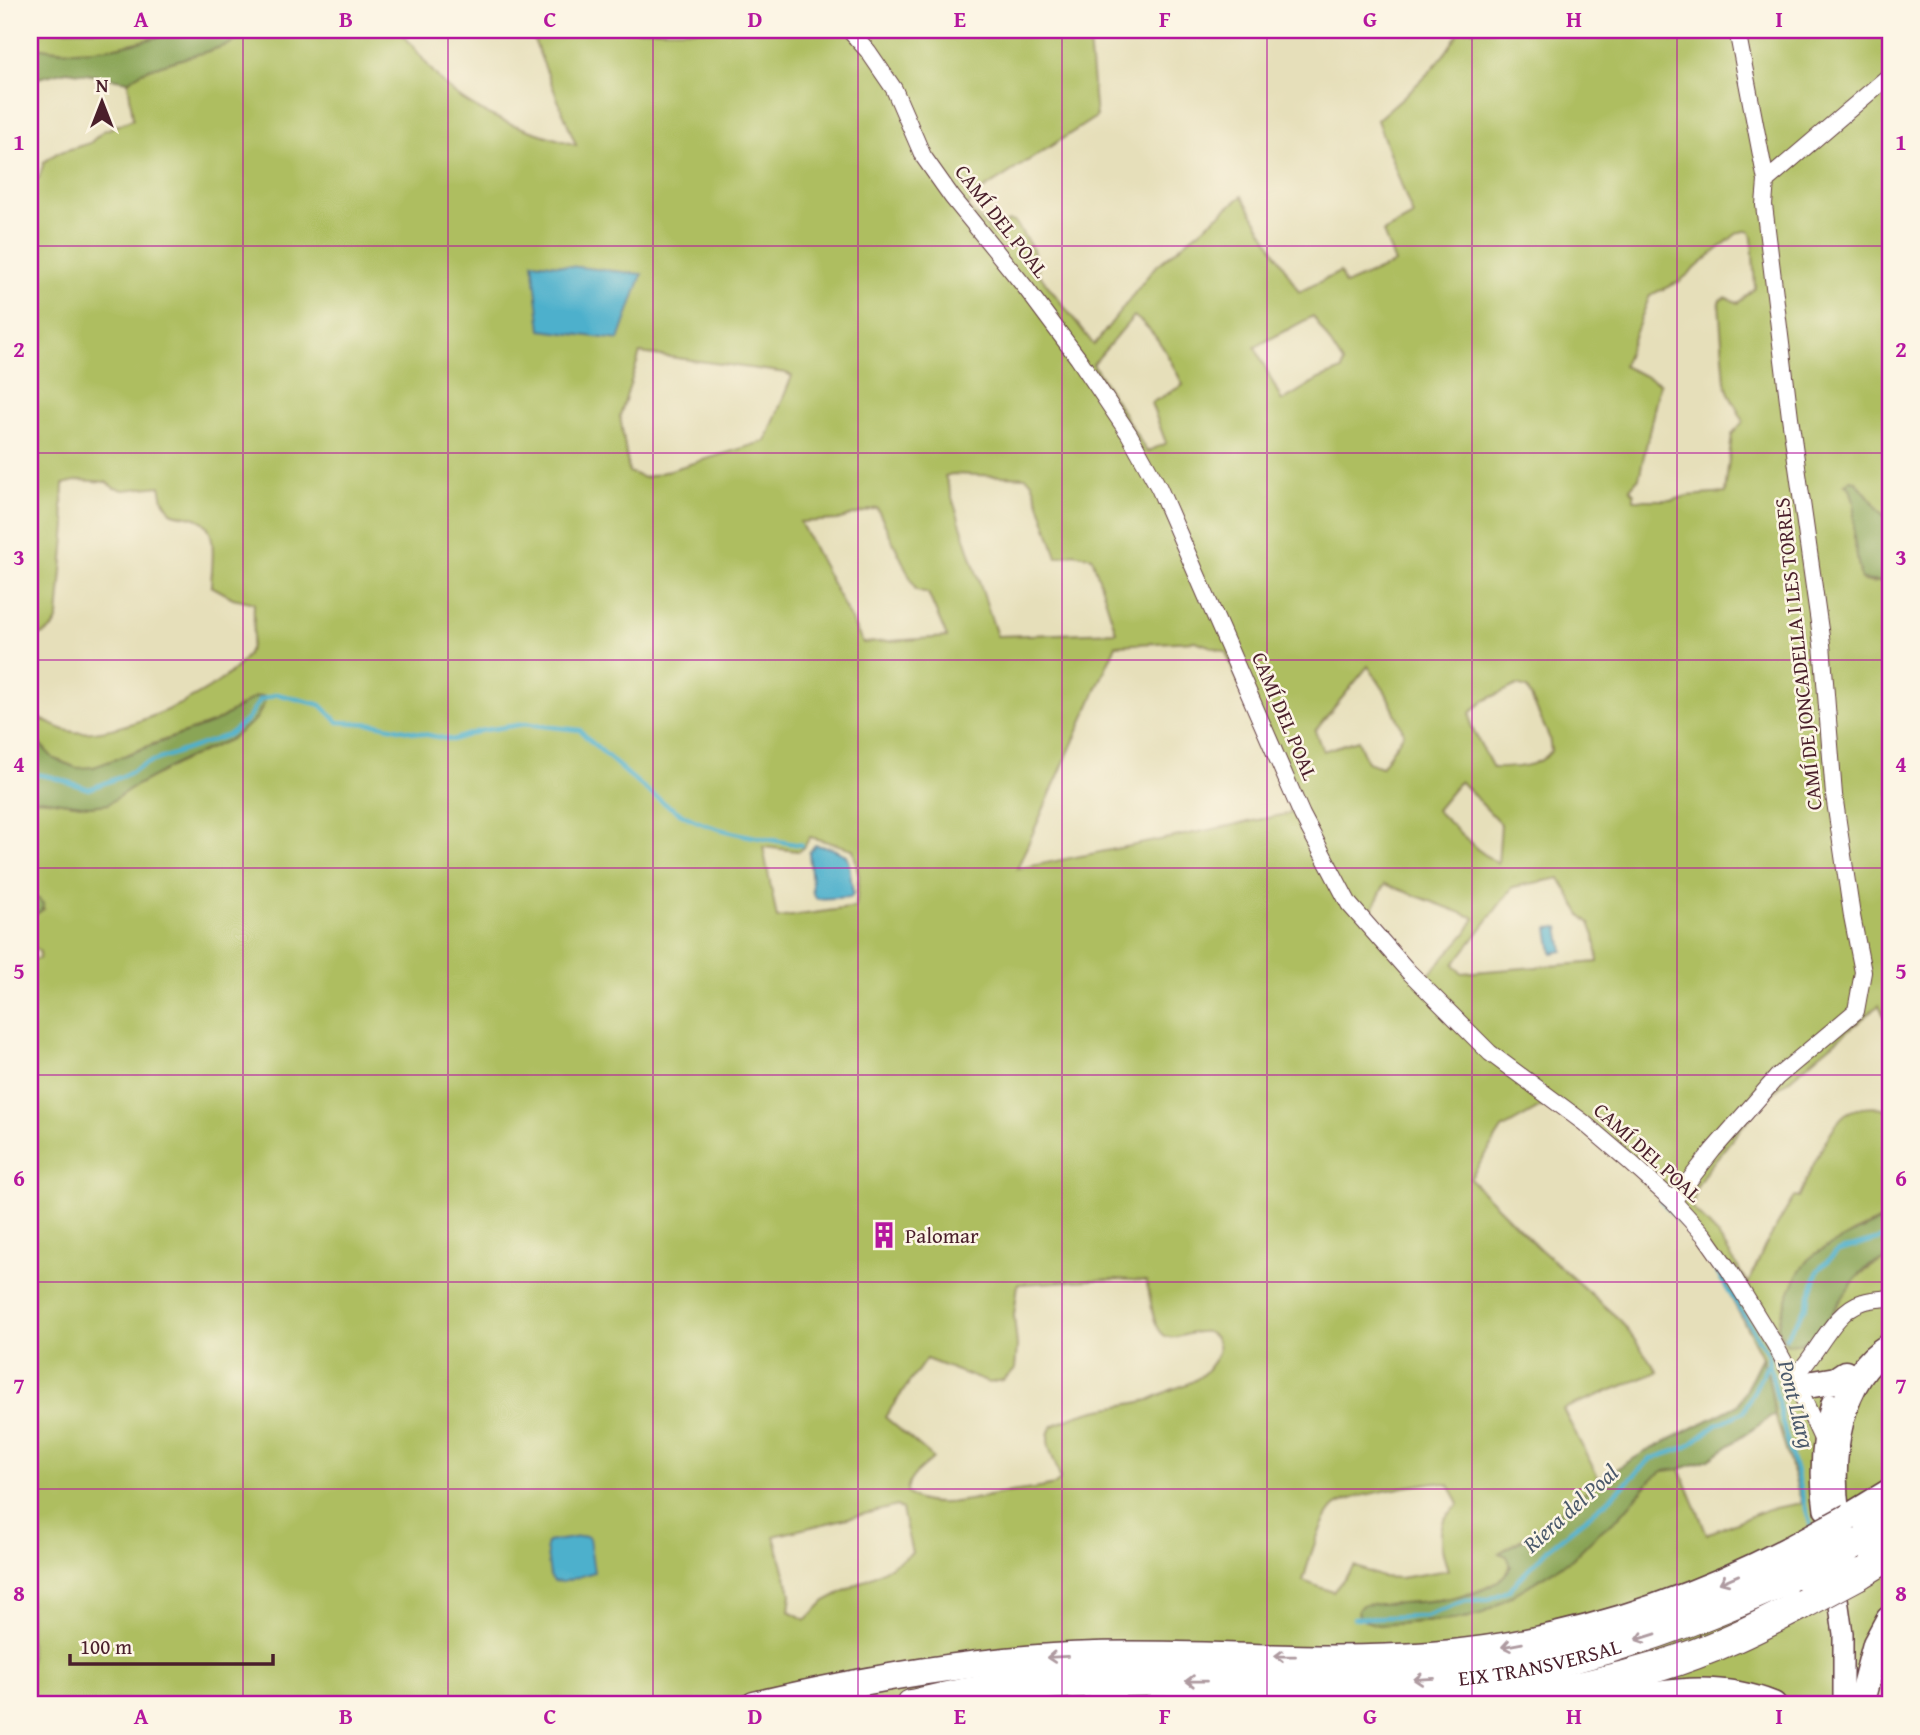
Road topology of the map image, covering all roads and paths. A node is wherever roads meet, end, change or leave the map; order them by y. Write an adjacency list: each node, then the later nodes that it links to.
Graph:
1 (849, 30): 5 (street, CAMÍ DEL POAL)
2 (1737, 30): 4 (street, CAMÍ DE JONCADELLA I LES TORRES)
3 (1890, 75): 4 (street)
4 (1766, 181): 5 (street, CAMÍ DE JONCADELLA I LES TORRES)
5 (1673, 1201): 9 (street, CAMÍ DEL POAL)
6 (1890, 1297): 9 (street)
7 (1890, 1333): 9 (highway)
8 (1890, 1346): 13 (highway)
9 (1808, 1387): 10 (street, CAMÍ DEL POAL); 10 (street, CAMÍ DEL POAL); 13 (street)
10 (1822, 1439): 22 (street, CAMÍ DEL POAL)
11 (1890, 1492): 13 (highway)
12 (1890, 1522): 13 (highway, EIX TRANSVERSAL)
13 (1846, 1525): 15 (highway, EIX TRANSVERSAL, bridge); 23 (street)
14 (1890, 1555): 19 (highway, EIX TRANSVERSAL, bridge)
15 (1795, 1561): 17 (highway, one-way to 17); 18 (highway, EIX TRANSVERSAL, one-way to 18)
16 (1889, 1620): 24 (highway)
17 (754, 1705)
18 (911, 1705)
19 (1437, 1705)
20 (1603, 1705): 21 (highway)
21 (1773, 1705)
22 (1843, 1705)
23 (1850, 1705)
24 (1860, 1705)

